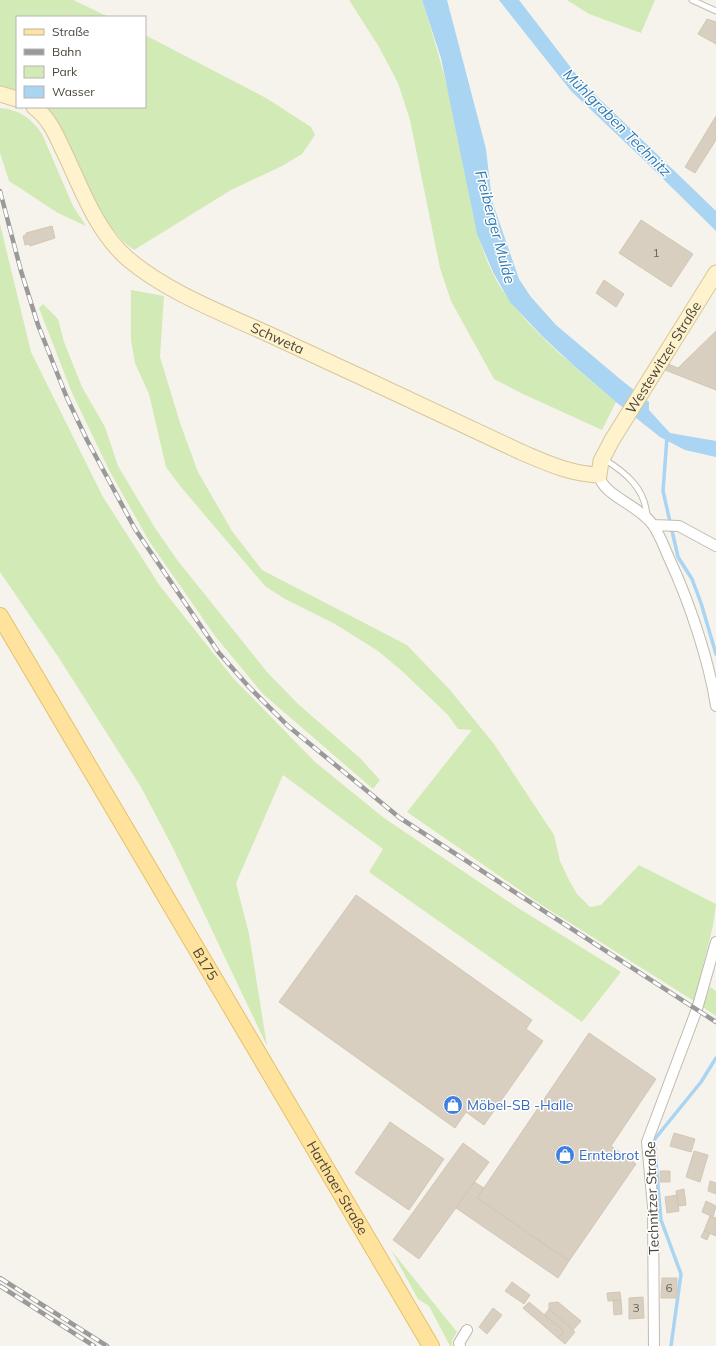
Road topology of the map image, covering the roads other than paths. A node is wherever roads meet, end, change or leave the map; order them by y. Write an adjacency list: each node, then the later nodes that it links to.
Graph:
1 (692, 0): 2 (lane)
2 (716, 12)
3 (0, 94): 4 (street)
4 (16, 99)
5 (35, 108): 8 (street, Schweta)
6 (716, 273): 7 (street, Westewitzer Straße)
7 (602, 458): 8 (street, Westewitzer Straße); 9 (lane)
8 (599, 475): 9 (street)
9 (650, 521): 10 (street); 12 (street)
10 (716, 546)
11 (0, 616): 14 (main road, B175)
12 (716, 706)
13 (716, 942): 18 (street, Technitzer Straße)
14 (244, 1029): 16 (main road, Harthaer Straße)
15 (467, 1330): 17 (street)
16 (431, 1346)
17 (460, 1346)
18 (654, 1346)

